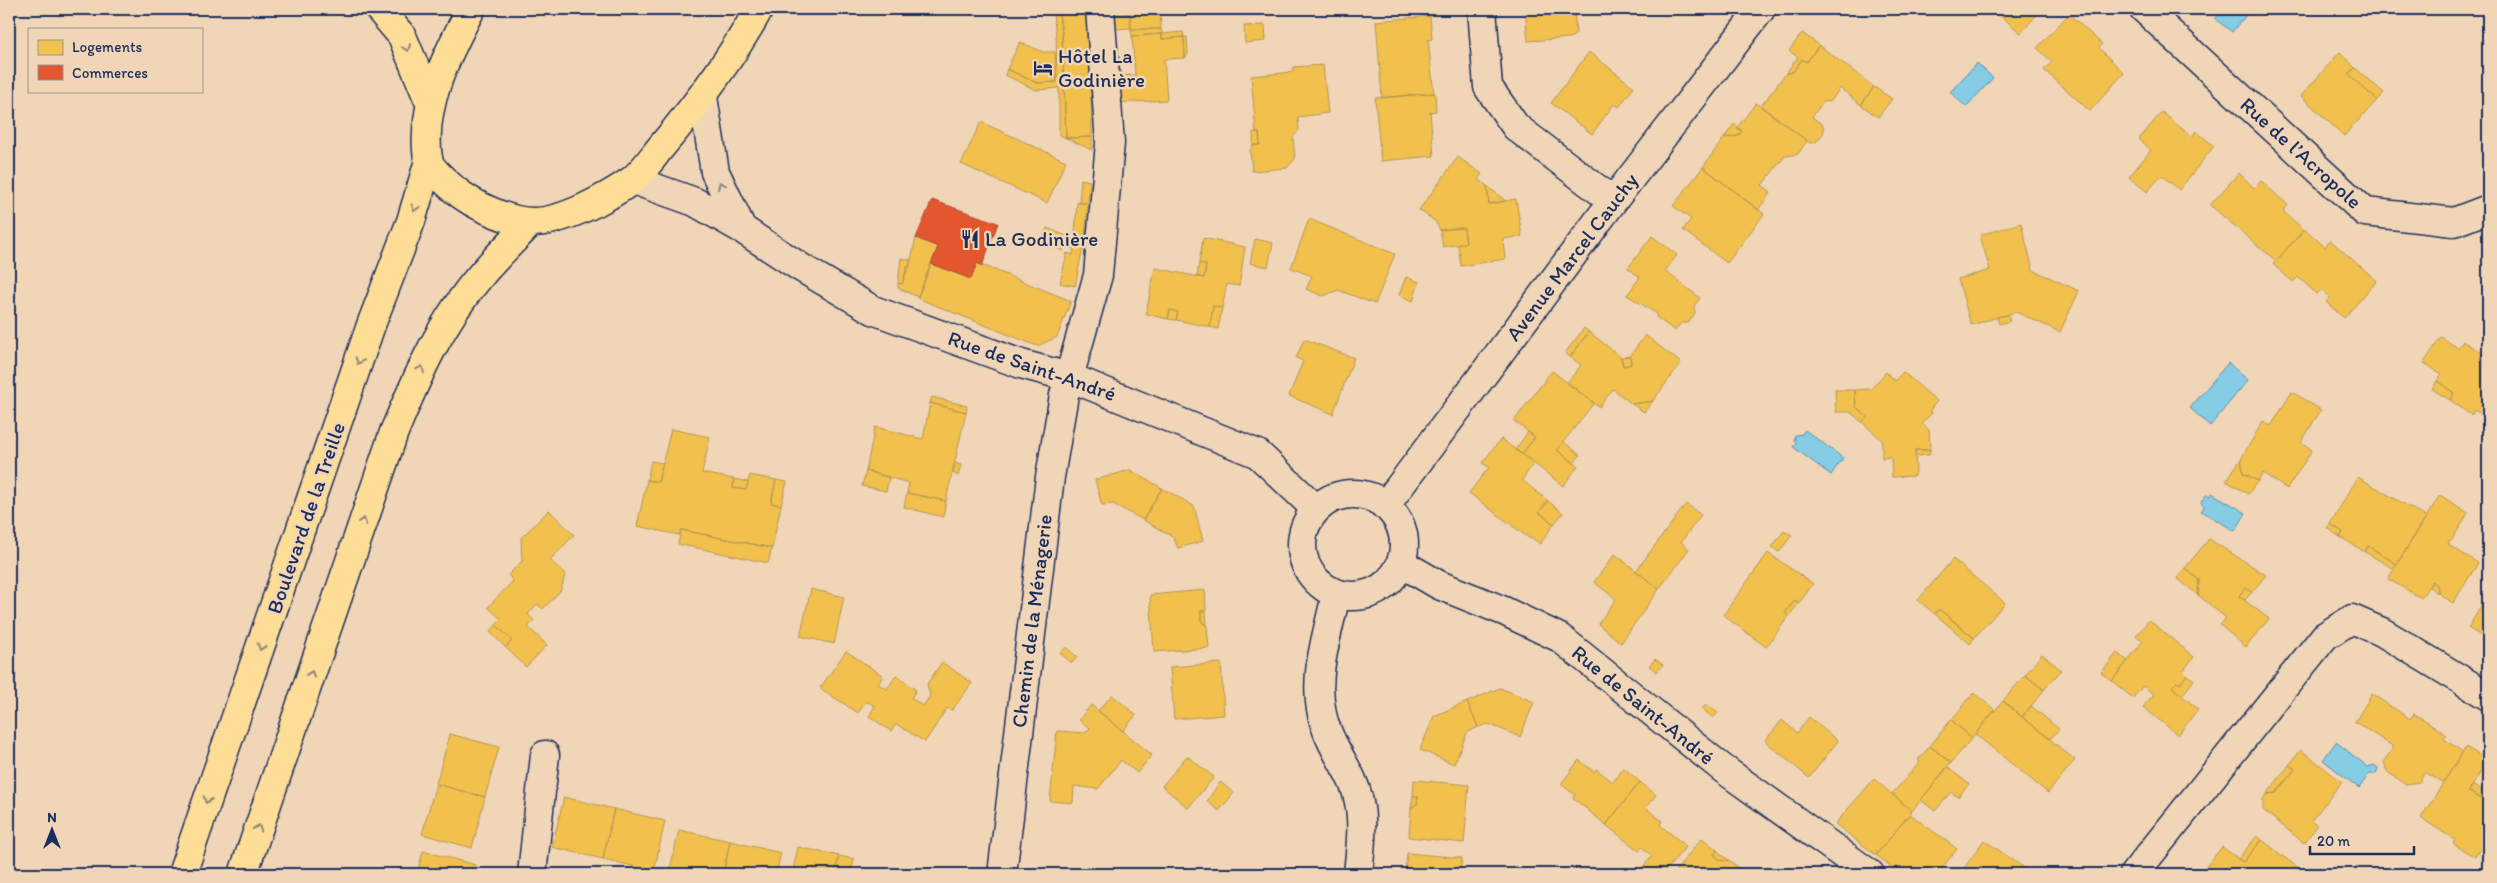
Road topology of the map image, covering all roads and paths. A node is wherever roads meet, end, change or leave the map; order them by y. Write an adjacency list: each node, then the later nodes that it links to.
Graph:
1 (379, 9): 9 (main road, one-way to 9)
2 (471, 9): 9 (main road)
3 (759, 9): 8 (main road)
4 (1100, 9): 16 (street, Chemin de la Ménagerie)
5 (1482, 9): 12 (street)
6 (1761, 9): 12 (street, Avenue Marcel Cauchy)
7 (2144, 9): 13 (street, Rue de l’Acropole)
8 (703, 97): 11 (main road); 15 (street, one-way to 8)
9 (430, 104): 10 (main road, Boulevard de la Treille)
10 (428, 161): 14 (main road); 24 (main road, Boulevard de la Treille, one-way to 24)
11 (633, 180): 14 (main road); 15 (street, Rue de Saint-André)
12 (1613, 201): 17 (street, Avenue Marcel Cauchy)
13 (2488, 209)
14 (531, 222): 25 (main road, one-way to 14)
15 (742, 229): 16 (street, Rue de Saint-André)
16 (1069, 376): 18 (street, Rue de Saint-André); 23 (street, Chemin de la Ménagerie)
17 (1385, 506): 18 (street); 19 (street)
18 (1316, 509): 20 (street)
19 (1401, 563): 20 (street); 28 (street, Rue de Saint-André)
20 (1336, 594): 27 (street)
21 (2488, 696): 29 (street)
22 (545, 755): 26 (street)
23 (1003, 866)
24 (182, 874)
25 (243, 874)
26 (532, 874)
27 (1358, 874)
28 (1870, 874)
29 (2134, 874)

